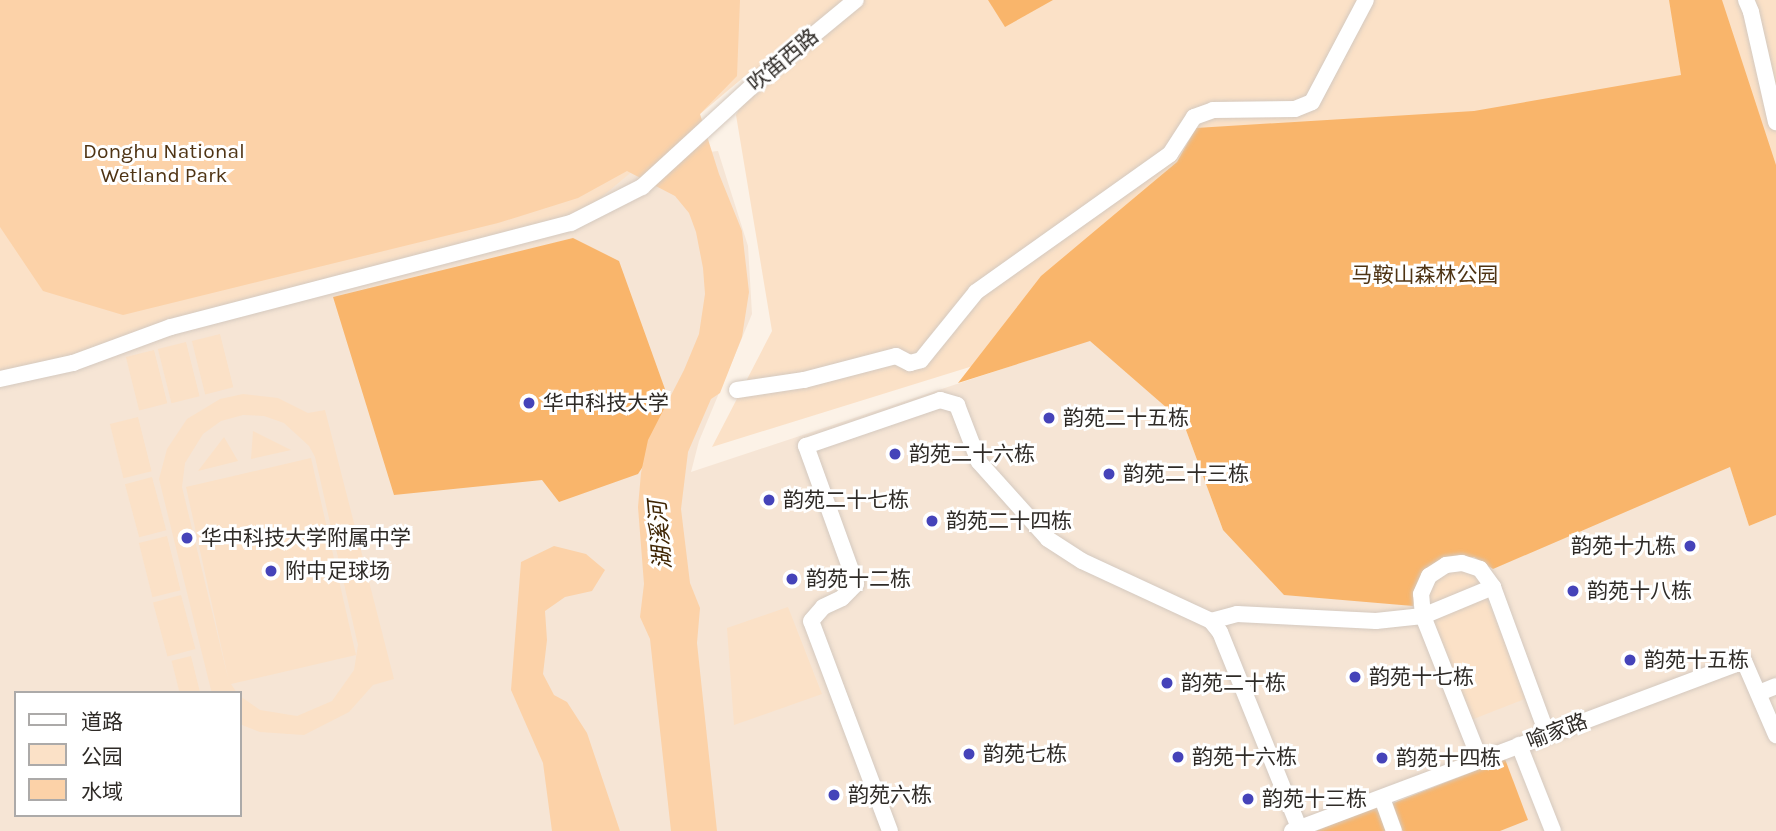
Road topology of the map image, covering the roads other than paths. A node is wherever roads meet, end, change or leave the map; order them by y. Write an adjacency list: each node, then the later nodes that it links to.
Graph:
1 (856, 0): 5 (street, 吹笛西路)
2 (1366, 0): 6 (street)
3 (1746, 0): 4 (street)
4 (1776, 122)
5 (0, 379)
6 (737, 390)
7 (1493, 587): 8 (street); 8 (street); 12 (street)
8 (1423, 616): 9 (street); 15 (street)
9 (1211, 621): 17 (street); 18 (street)
10 (1776, 686): 11 (street)
11 (1759, 693): 12 (street, 喻家路); 13 (street)
12 (1547, 734): 14 (street, 喻家路)
13 (1776, 735)
14 (1519, 745): 15 (street, 喻家路); 20 (street)
15 (1480, 760): 16 (street, 喻家路)
16 (1382, 798): 17 (street, 喻家路); 19 (street)
17 (1296, 830)
18 (890, 831)
19 (1394, 831)
20 (1553, 831)

